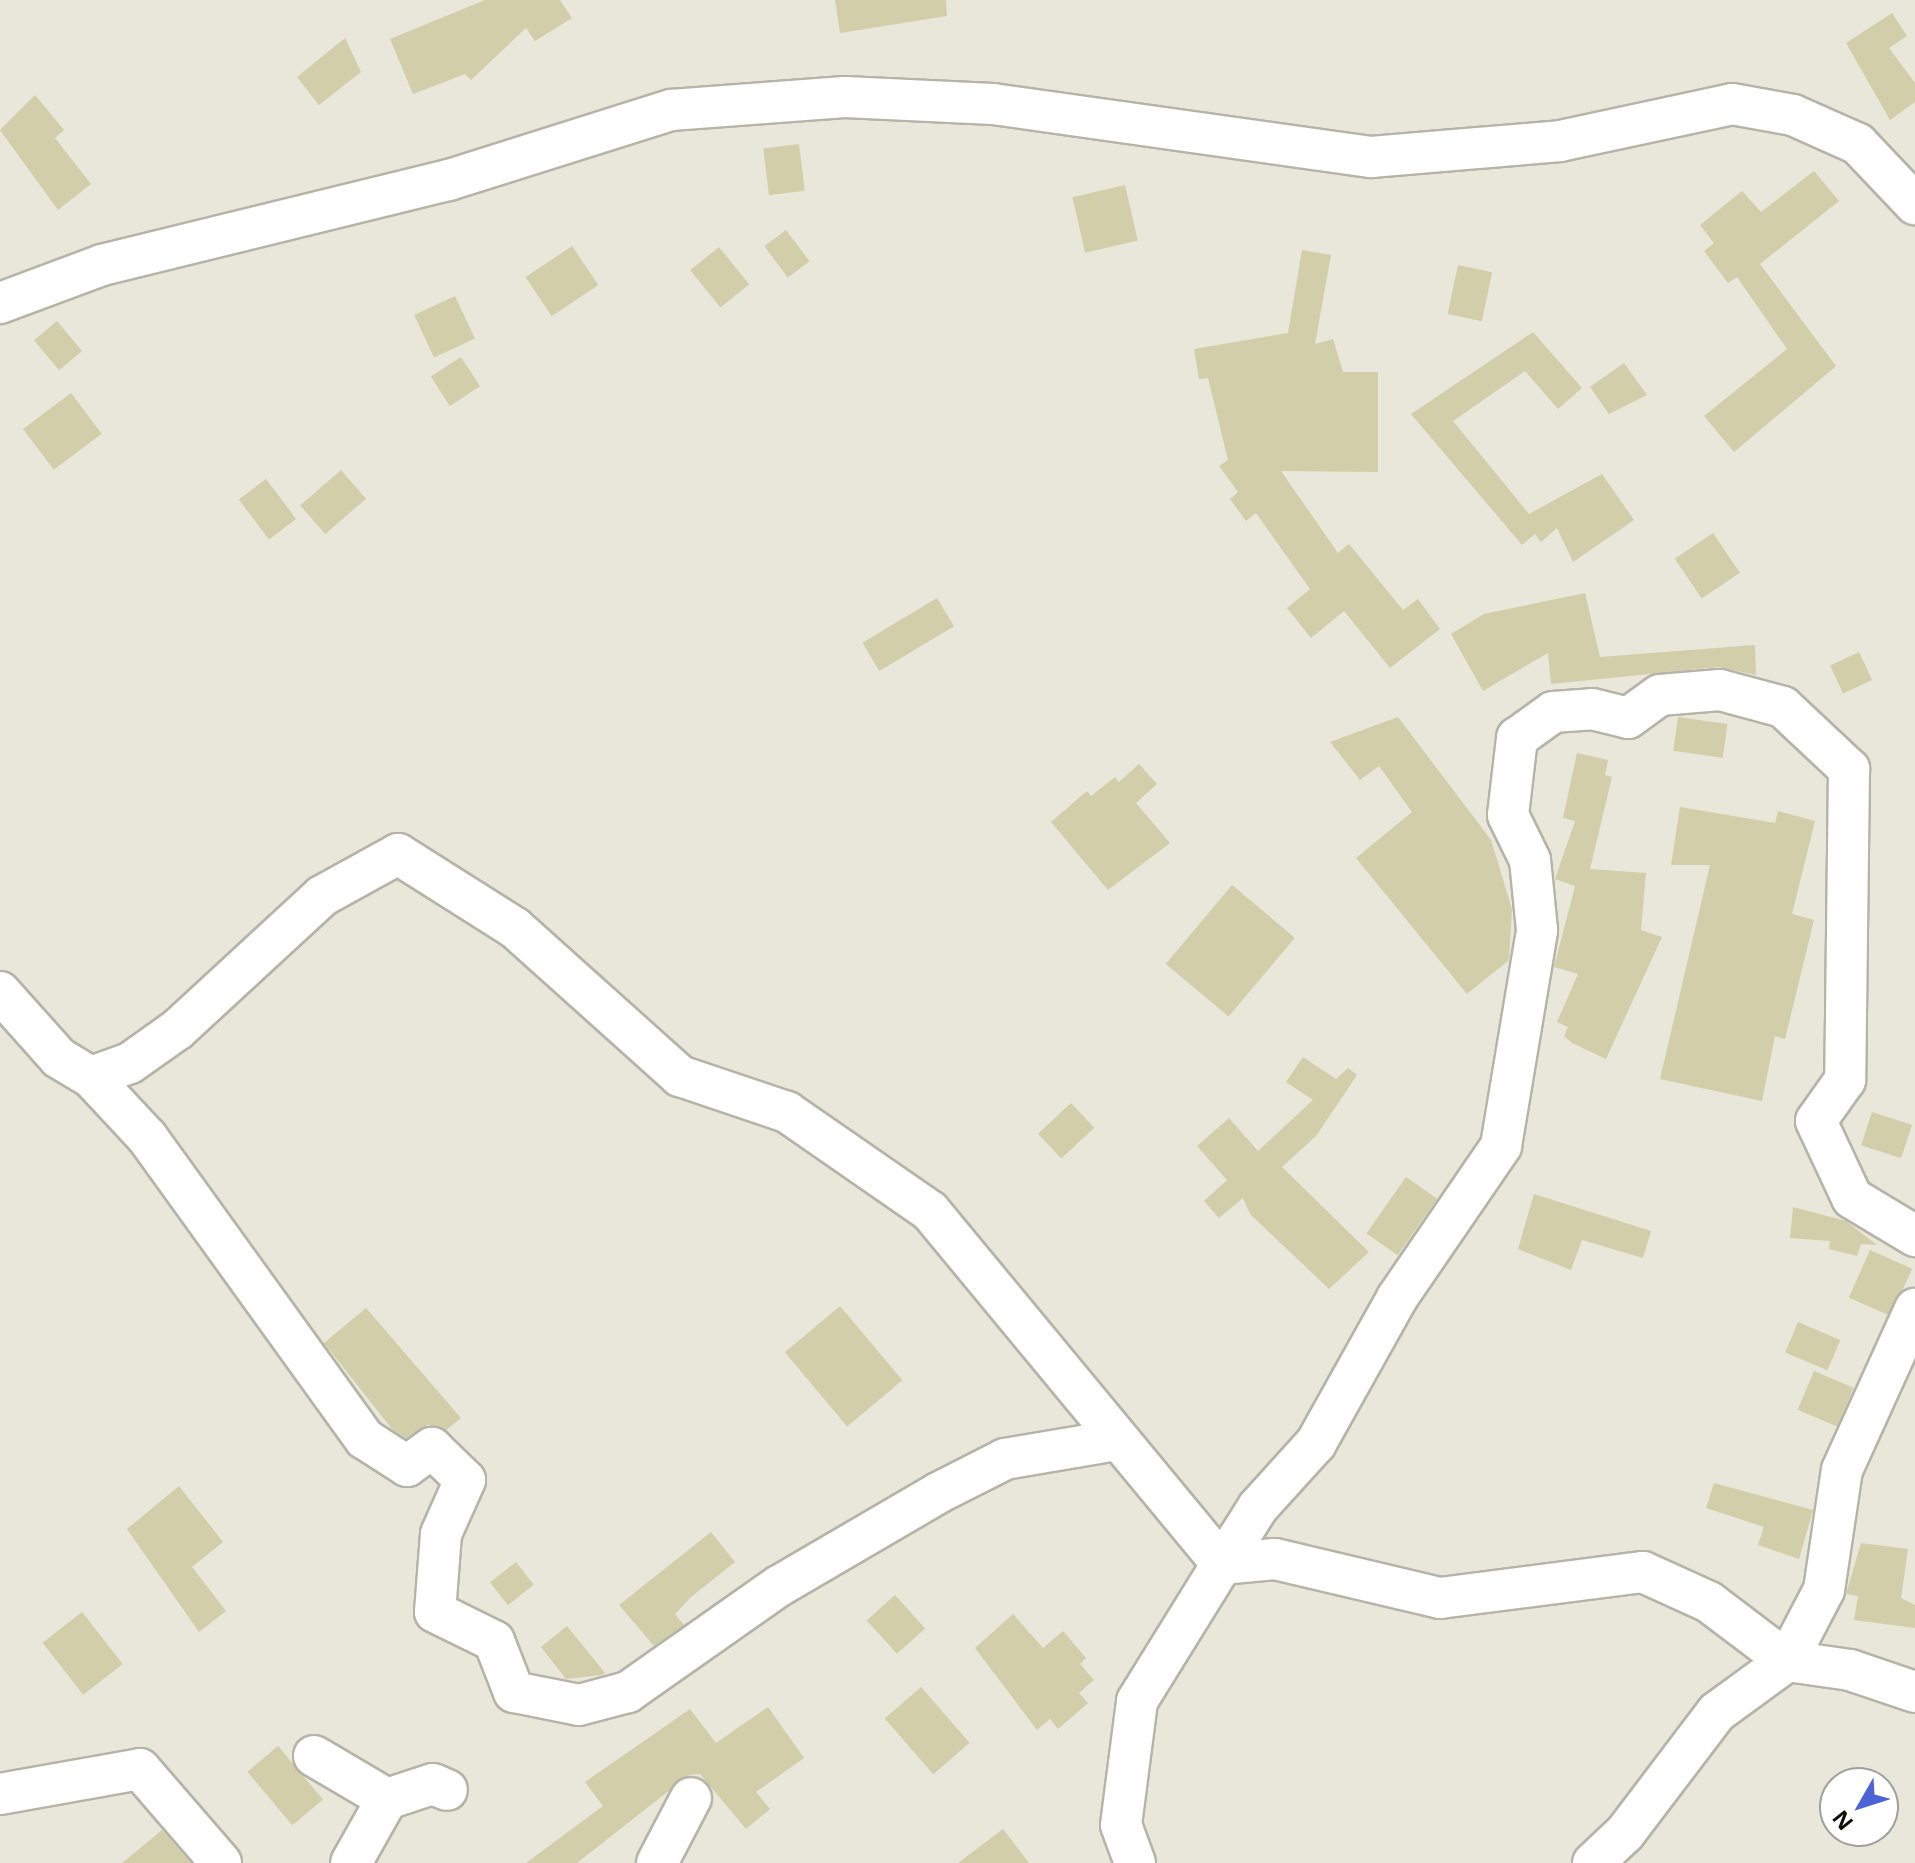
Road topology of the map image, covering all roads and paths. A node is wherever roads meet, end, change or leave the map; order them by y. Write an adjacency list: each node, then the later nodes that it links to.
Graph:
1 (1915, 204): 2 (street)
2 (0, 303)
3 (0, 992): 4 (street)
4 (91, 1077): 7 (street); 7 (street)
5 (1915, 1236): 8 (street)
6 (1915, 1309): 9 (street)
7 (1117, 1440): 8 (street)
8 (1222, 1564): 9 (street); 19 (street)
9 (1787, 1661): 10 (street); 20 (street)
10 (1915, 1692)
11 (314, 1756): 15 (street)
12 (447, 1790): 15 (street)
13 (0, 1794): 16 (street)
14 (691, 1798): 18 (street)
15 (387, 1799): 17 (street)
16 (221, 1863)
17 (351, 1863)
18 (657, 1863)
19 (1135, 1863)
20 (1593, 1863)

